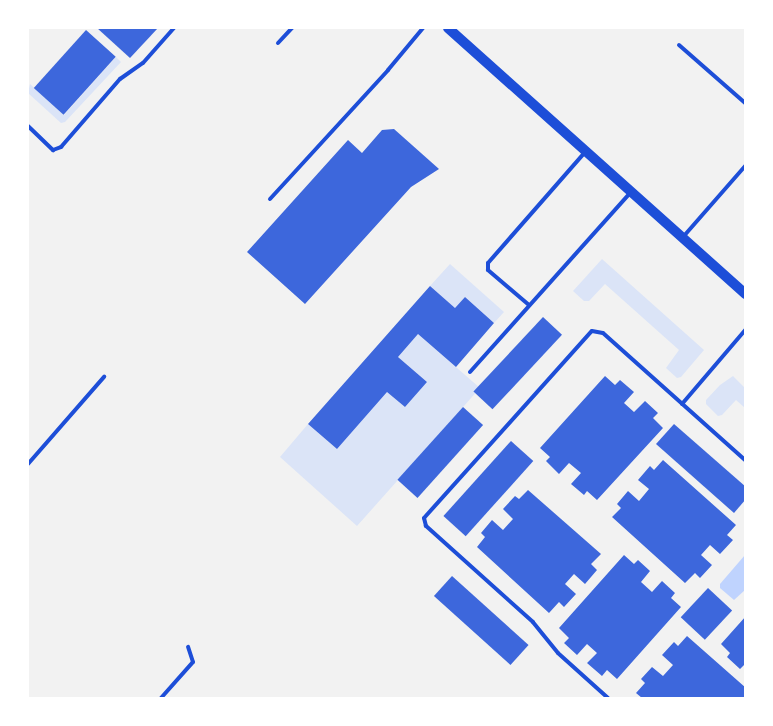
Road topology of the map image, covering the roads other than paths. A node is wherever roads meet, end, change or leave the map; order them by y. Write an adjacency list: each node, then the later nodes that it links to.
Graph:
1 (174, 28): 8 (lane)
2 (292, 28): 5 (lane)
3 (423, 28): 12 (lane)
4 (448, 28): 9 (main road)
5 (278, 43)
6 (679, 45): 7 (lane)
7 (745, 103)
8 (28, 126)
9 (586, 151): 11 (main road); 15 (lane)
10 (746, 165): 13 (lane)
11 (631, 191): 13 (main road); 15 (lane)
12 (270, 199)
13 (683, 238): 14 (main road)
14 (746, 294)
15 (529, 305): 17 (lane)
16 (746, 330): 19 (lane)
17 (470, 372)
18 (104, 376): 21 (lane)
19 (682, 404): 20 (lane); 24 (lane)
20 (746, 461)
21 (28, 464)
22 (188, 646): 23 (lane)
23 (160, 698)
24 (608, 698)

